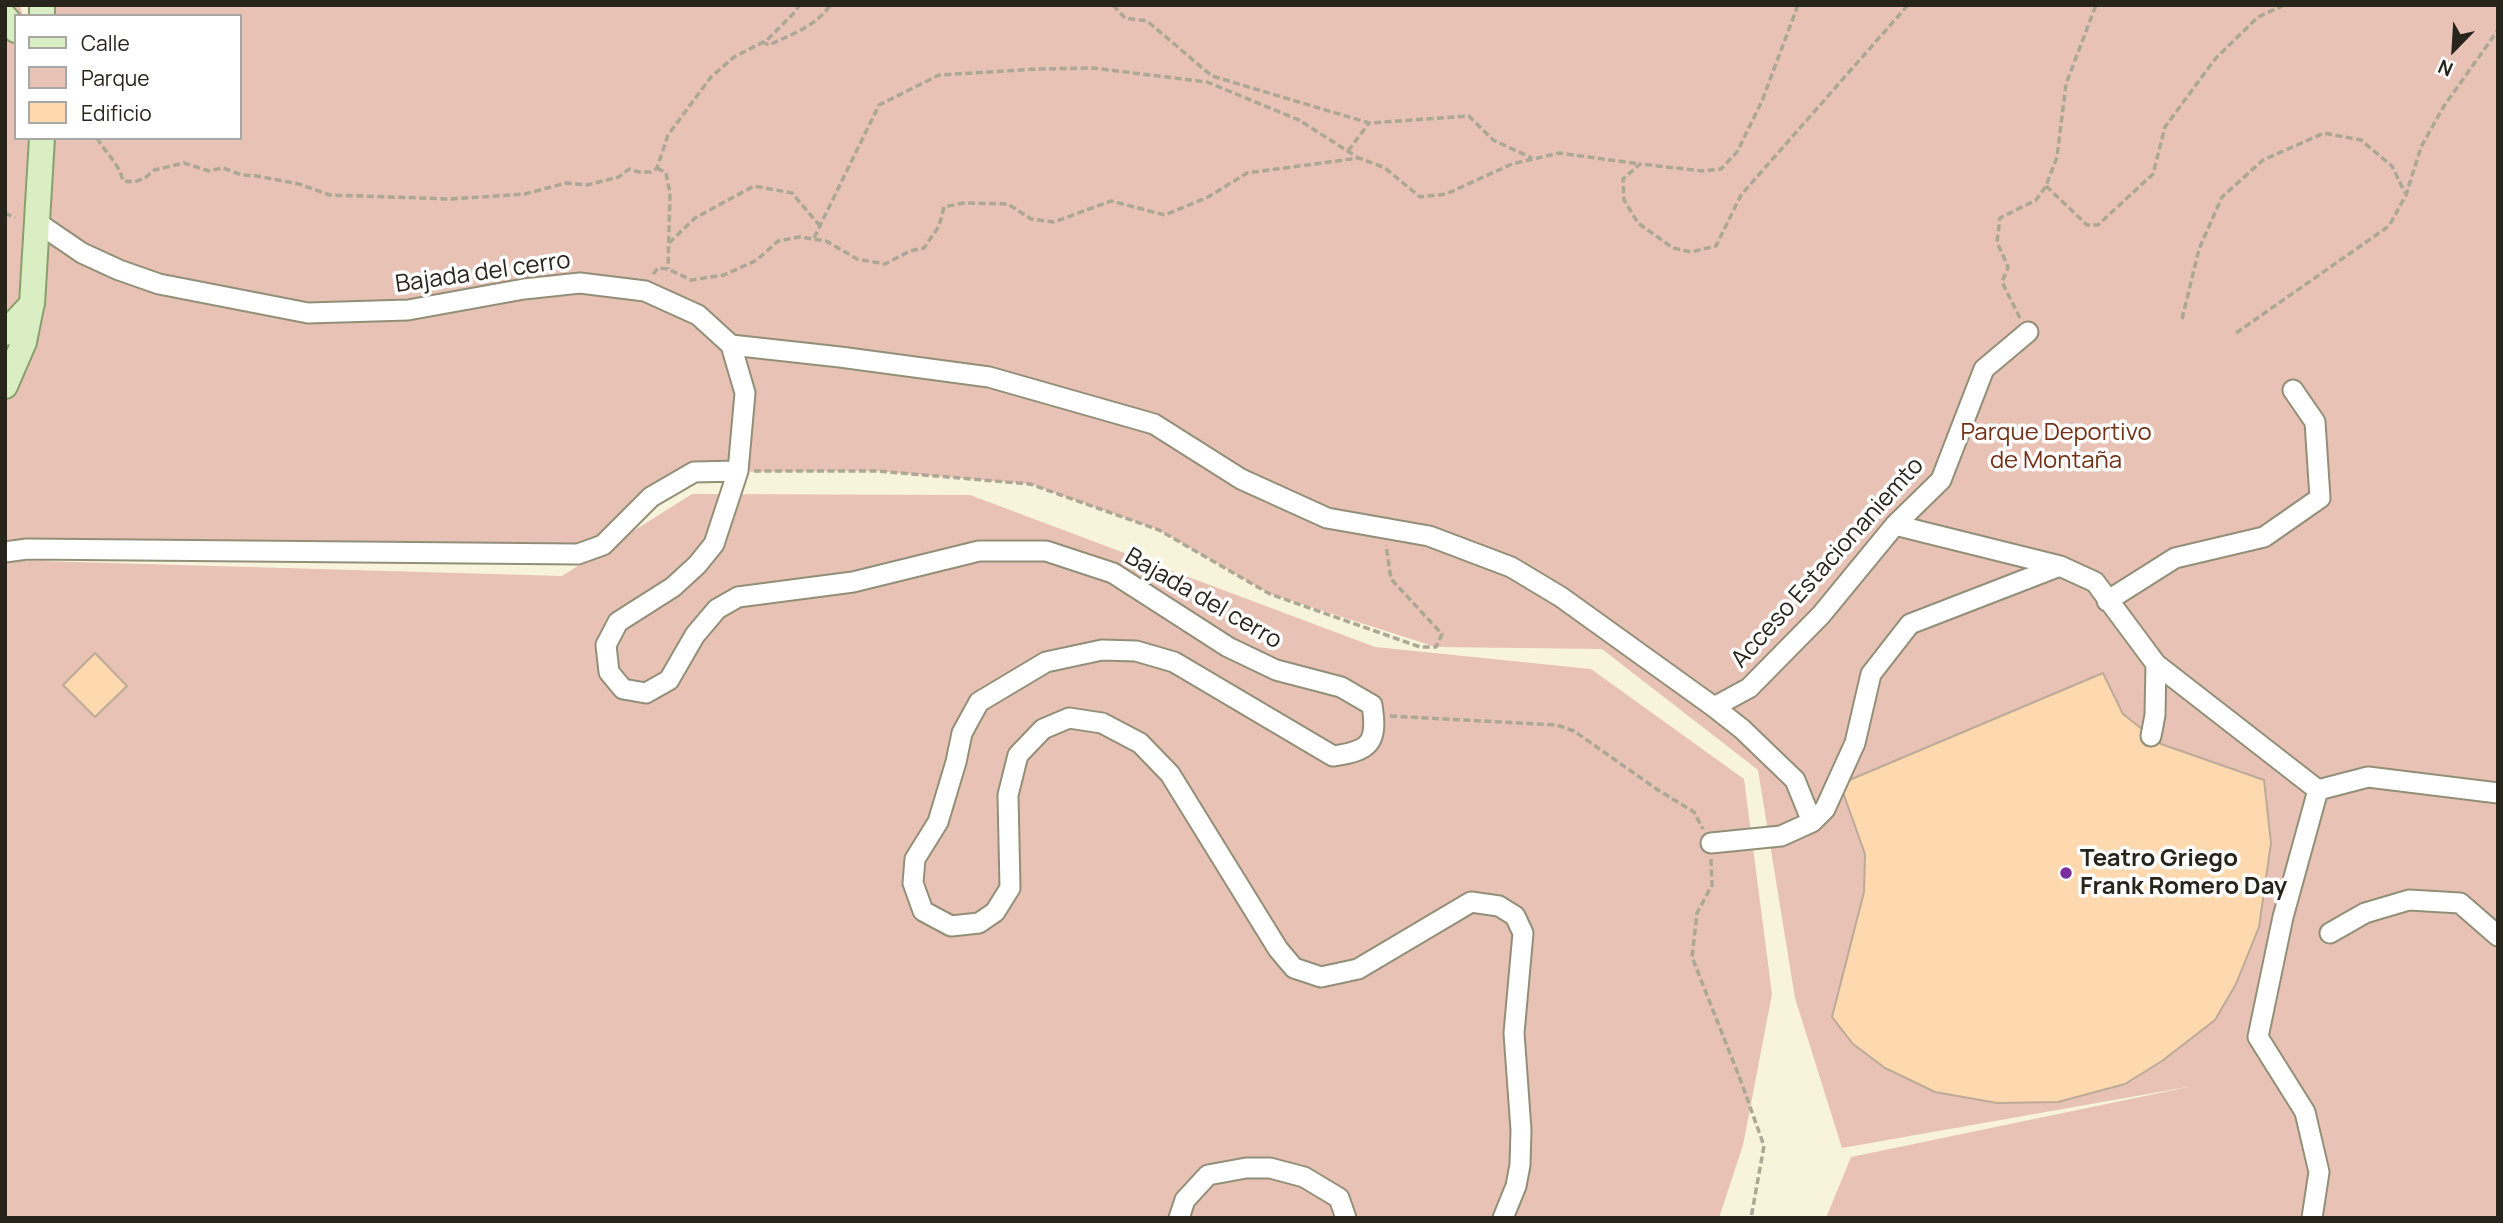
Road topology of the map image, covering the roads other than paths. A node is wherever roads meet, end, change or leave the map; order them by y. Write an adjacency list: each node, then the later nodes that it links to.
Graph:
1 (42, 140): 2 (main road)
2 (27, 221): 3 (main road); 6 (street, Bajada del cerro)
3 (32, 304): 4 (main road); 7 (main road)
4 (5, 332)
5 (2028, 332): 10 (street, Acceso Estacionaniemto)
6 (731, 345): 9 (street, Bajada del cerro); 15 (street)
7 (5, 386)
8 (2293, 390): 13 (street)
9 (738, 471): 11 (street); 25 (street, Bajada del cerro)
10 (1895, 525): 12 (street); 15 (street, Acceso Estacionaniemto)
11 (5, 552)
12 (2060, 566): 13 (street); 19 (street)
13 (2107, 601): 14 (street)
14 (2156, 664): 16 (street); 17 (street)
15 (1714, 707): 19 (street)
16 (2151, 736)
17 (2318, 790): 18 (street); 26 (street)
18 (2498, 793)
19 (1812, 822): 20 (street)
20 (1711, 843)
21 (2330, 933): 22 (street)
22 (2498, 936)
23 (1179, 1218): 24 (street)
24 (1346, 1218)
25 (1503, 1218)
26 (2312, 1218)

